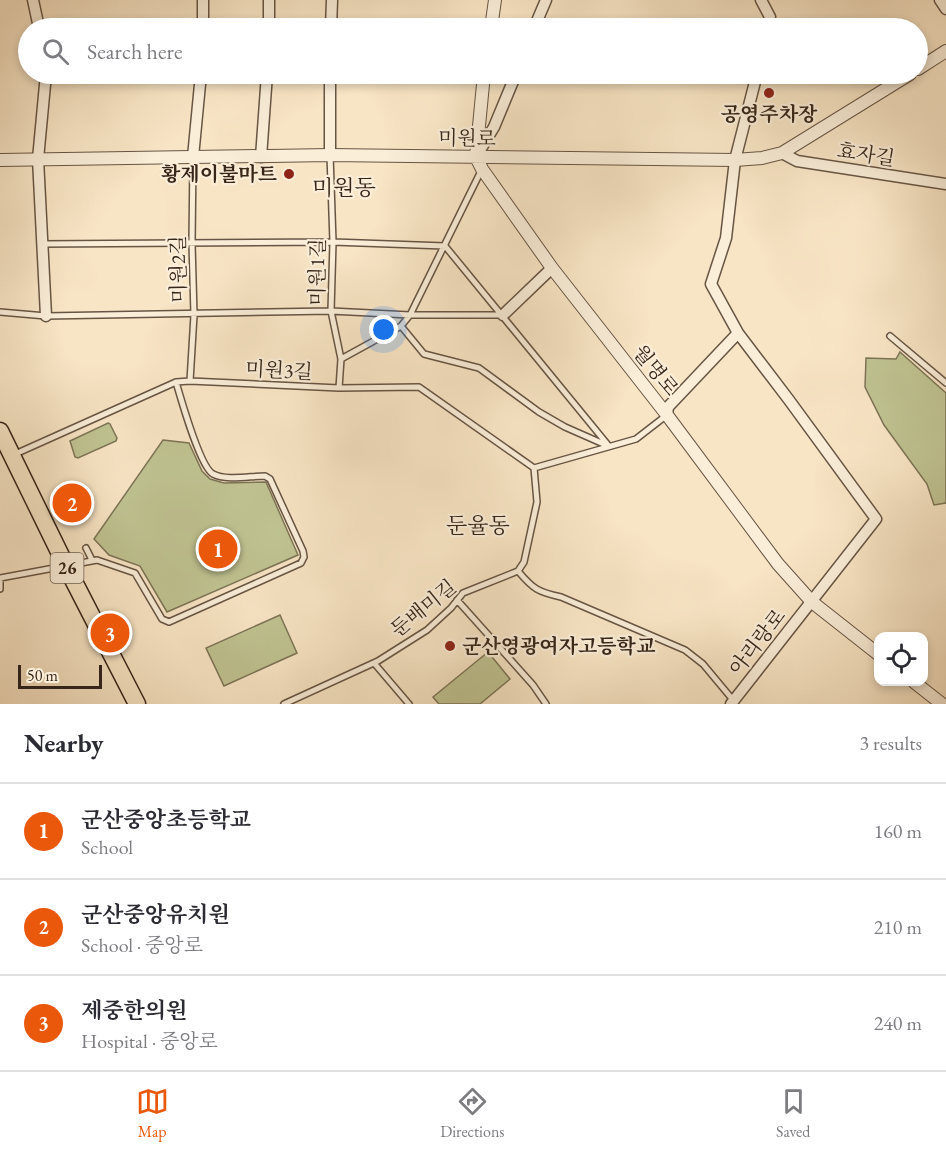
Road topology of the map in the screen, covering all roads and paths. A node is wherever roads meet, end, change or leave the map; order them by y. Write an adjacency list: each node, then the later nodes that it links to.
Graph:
1 (33, 0): 10 (street)
2 (203, 0): 11 (street)
3 (269, 0): 12 (street)
4 (332, 0): 13 (street)
5 (495, 0): 14 (street)
6 (546, 0): 15 (street)
7 (761, 0): 16 (street)
8 (940, 0): 9 (street)
9 (946, 9)
10 (37, 18)
11 (203, 18)
12 (269, 18)
13 (331, 18)
14 (492, 18)
15 (538, 18)
16 (770, 18)
17 (946, 51): 18 (street)
18 (928, 63)
19 (45, 84): 32 (street)
20 (200, 84): 29 (street)
21 (266, 84): 30 (street)
22 (330, 84): 28 (street)
23 (483, 84): 31 (street)
24 (512, 84): 31 (street)
25 (754, 84): 34 (street)
26 (894, 84): 27 (street, 미원로)
27 (782, 153): 34 (street, 미원로); 36 (street, 효자길)
28 (330, 155): 30 (street, 미원로); 31 (street, 미원로); 37 (lane, 미원1길)
29 (194, 156): 30 (street, 미원로); 32 (street, 미원로); 38 (lane, 미원2길)
30 (261, 157)
31 (476, 157): 34 (street, 미원로); 35 (street, 월명로)
32 (38, 159): 33 (street, 미원로); 39 (street)
33 (0, 160)
34 (735, 160): 49 (street)
35 (482, 169): 40 (lane); 41 (street, 월명로)
36 (946, 184)
37 (333, 242): 38 (lane); 40 (lane); 43 (lane, 미원1길)
38 (192, 243): 39 (lane); 44 (lane, 미원2길)
39 (41, 244): 47 (street)
40 (445, 246): 45 (lane); 46 (lane)
41 (552, 268): 46 (street); 56 (street, 월명로)
42 (0, 312): 47 (lane)
43 (331, 312): 44 (lane); 45 (lane); 51 (lane, 미원1길)
44 (194, 315): 47 (lane); 52 (lane, 미원2길)
45 (410, 315): 46 (lane); 48 (lane)
46 (503, 315): 58 (lane)
47 (46, 316)
48 (401, 326): 51 (lane); 58 (lane)
49 (738, 333): 56 (street); 68 (street, 아리랑로)
50 (890, 336): 54 (lane)
51 (341, 359): 55 (lane, 미원1길)
52 (190, 381): 53 (lane, 미원3길); 55 (lane, 미원3길)
53 (176, 382): 59 (lane, 미원3길); 62 (lane)
54 (946, 383)
55 (339, 388): 60 (lane, 미원3길)
56 (667, 415): 58 (lane); 68 (street, 월명로)
57 (0, 431): 59 (main road, 26)
58 (608, 445): 60 (lane)
59 (12, 455): 63 (main road, 26)
60 (534, 468): 64 (lane)
61 (86, 548): 62 (lane)
62 (92, 560): 63 (lane)
63 (66, 566): 65 (lane); 73 (main road, 26)
64 (519, 571): 67 (lane, 둔배미길); 72 (lane)
65 (0, 578): 66 (lane)
66 (0, 589)
67 (457, 600): 70 (lane, 둔배미길); 76 (lane)
68 (812, 602): 69 (street, 월명로); 72 (street, 아리랑로)
69 (874, 650)
70 (374, 663): 74 (lane, 둔배미길); 75 (lane)
71 (920, 686): 77 (street)
72 (733, 703)
73 (137, 704)
74 (284, 704)
75 (409, 704)
76 (546, 704)
77 (942, 704)

